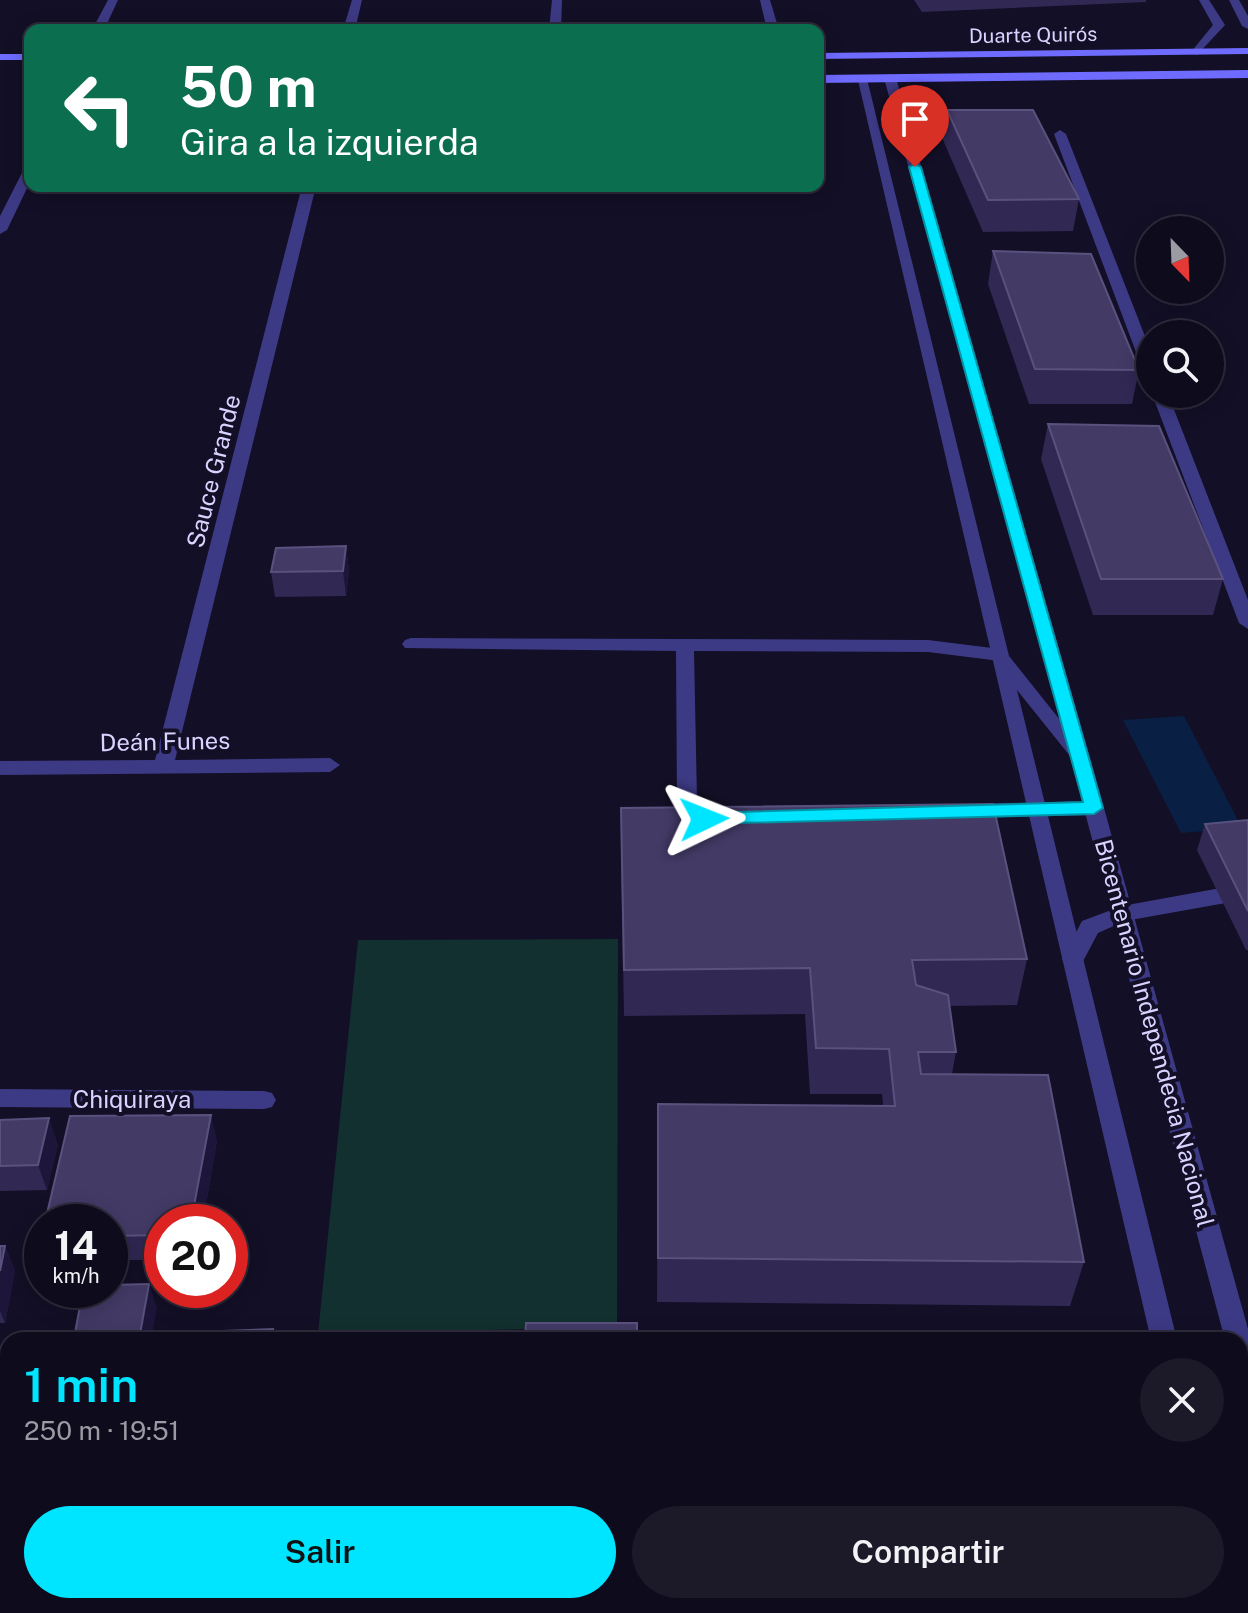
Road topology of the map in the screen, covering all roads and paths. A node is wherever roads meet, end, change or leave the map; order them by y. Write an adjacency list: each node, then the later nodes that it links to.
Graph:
1 (113, 0): 7 (street)
2 (357, 0): 8 (street)
3 (557, 0): 9 (street)
4 (765, 0): 10 (street)
5 (1204, 0): 13 (street)
6 (1234, 0): 11 (street)
7 (101, 24)
8 (351, 24)
9 (555, 24)
10 (771, 24)
11 (1248, 26)
12 (1248, 51): 13 (main road, Duarte Quirós)
13 (1197, 52): 14 (main road, Duarte Quirós)
14 (824, 56)
15 (0, 57): 16 (main road)
16 (24, 57)
17 (1248, 74): 18 (main road, Duarte Quirós)
18 (890, 78): 20 (main road, Duarte Quirós); 31 (street, Bicentenario Independecia Nacional)
19 (824, 79): 20 (main road, Duarte Quirós)
20 (861, 79): 30 (street)
21 (1060, 134): 25 (street)
22 (24, 181): 24 (street)
23 (307, 192): 34 (street, Sauce Grande)
24 (0, 230)
25 (1136, 332)
26 (1165, 408): 27 (street)
27 (1248, 623)
28 (411, 644): 29 (street)
29 (685, 644): 30 (street); 38 (street)
30 (1000, 655): 31 (street); 36 (street)
31 (1081, 761): 35 (street, Bicentenario Independecia Nacional)
32 (330, 765): 34 (street, Deán Funes)
33 (0, 768): 34 (street, Deán Funes)
34 (163, 768)
35 (1094, 808): 36 (street); 40 (street, Bicentenario Independecia Nacional)
36 (1038, 809): 37 (street); 41 (street)
37 (942, 812)
38 (736, 818)
39 (1248, 891): 40 (street)
40 (1122, 914): 41 (street); 45 (street, Bicentenario Independecia Nacional)
41 (1073, 959): 44 (street)
42 (0, 1098): 43 (street, Chiquiraya)
43 (264, 1100)
44 (1162, 1332)
45 (1236, 1332)

